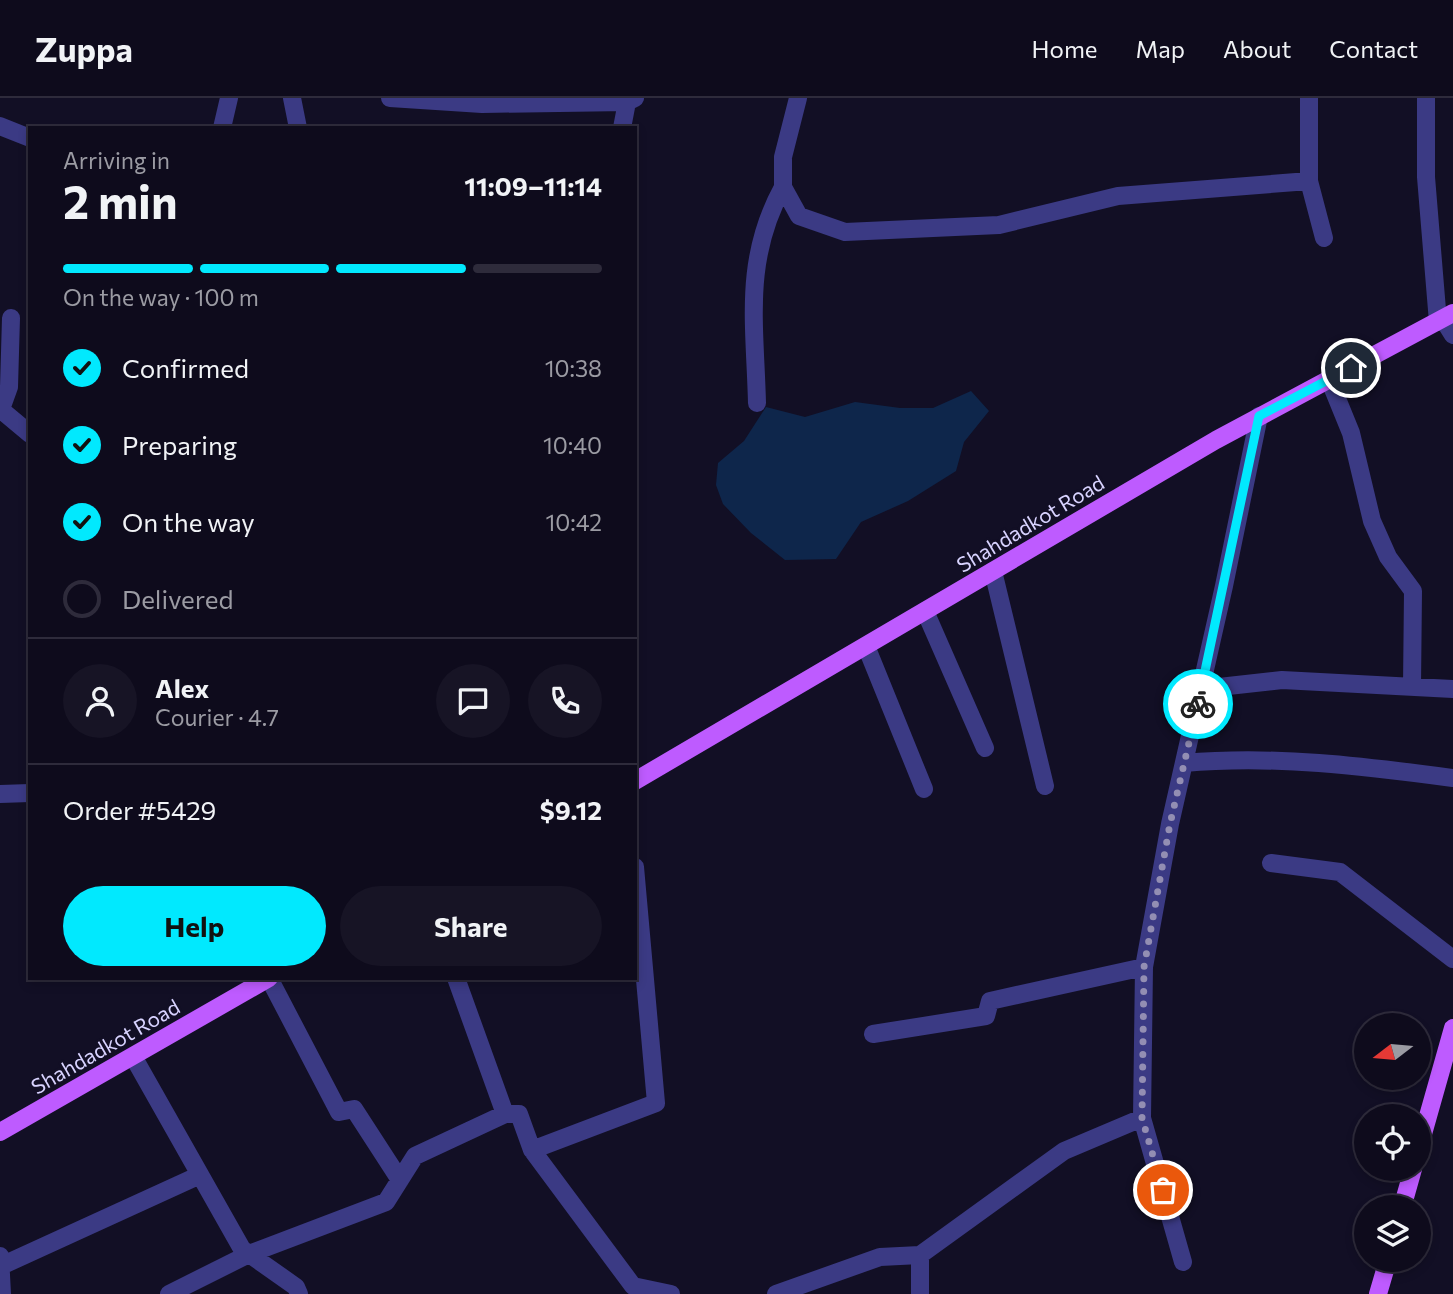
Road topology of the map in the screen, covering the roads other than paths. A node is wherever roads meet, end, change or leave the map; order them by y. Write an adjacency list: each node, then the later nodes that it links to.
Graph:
1 (229, 98): 10 (street)
2 (292, 98): 11 (street)
3 (390, 98): 7 (street)
4 (798, 98): 15 (street)
5 (1309, 98): 14 (street)
6 (1426, 98): 18 (street)
7 (456, 99): 8 (street)
8 (631, 100): 12 (street)
9 (0, 126): 13 (street)
10 (222, 126)
11 (298, 126)
12 (622, 126)
13 (28, 137)
14 (1309, 181): 15 (street); 16 (street)
15 (783, 187): 21 (street)
16 (1324, 238)
17 (11, 318): 22 (street)
18 (1445, 318): 19 (street); 20 (main road, Shahdadkot Road)
19 (1453, 335)
20 (1329, 379): 23 (main road, Shahdadkot Road); 28 (street)
21 (757, 403)
22 (0, 410): 24 (street)
23 (1259, 416): 25 (main road, Shahdadkot Road); 29 (street)
24 (28, 432)
25 (993, 571): 26 (main road, Shahdadkot Road); 35 (street)
26 (925, 611): 27 (main road, Shahdadkot Road); 31 (street)
27 (866, 646): 34 (main road, Shahdadkot Road); 36 (street)
28 (1412, 686): 29 (street); 30 (street)
29 (1201, 689): 32 (street)
30 (1453, 689)
31 (985, 748)
32 (1184, 763): 33 (street); 42 (street)
33 (1453, 778)
34 (637, 781)
35 (1045, 786)
36 (924, 789)
37 (28, 793): 38 (street)
38 (0, 794)
39 (1271, 863): 41 (street)
40 (637, 889): 53 (street)
41 (1453, 959)
42 (1144, 967): 47 (street); 51 (street)
43 (266, 980): 48 (main road, Shahdadkot Road)
44 (270, 980): 55 (street)
45 (457, 980): 50 (street)
46 (1453, 1028): 49 (main road)
47 (873, 1034)
48 (134, 1058): 52 (main road, Shahdadkot Road); 54 (street)
49 (1431, 1106)
50 (505, 1114): 53 (street); 55 (street)
51 (1142, 1118): 58 (street); 59 (street)
52 (0, 1132)
53 (532, 1150): 62 (street)
54 (200, 1175): 57 (street); 60 (street)
55 (400, 1180): 57 (street)
56 (0, 1254): 60 (street)
57 (248, 1254): 64 (street); 65 (street)
58 (920, 1255): 67 (street); 68 (street)
59 (1183, 1262)
60 (1, 1266): 63 (street)
61 (1384, 1272): 69 (main road)
62 (629, 1290): 66 (street)
63 (2, 1294)
64 (169, 1294)
65 (299, 1294)
66 (671, 1294)
67 (776, 1294)
68 (920, 1294)
69 (1378, 1294)

